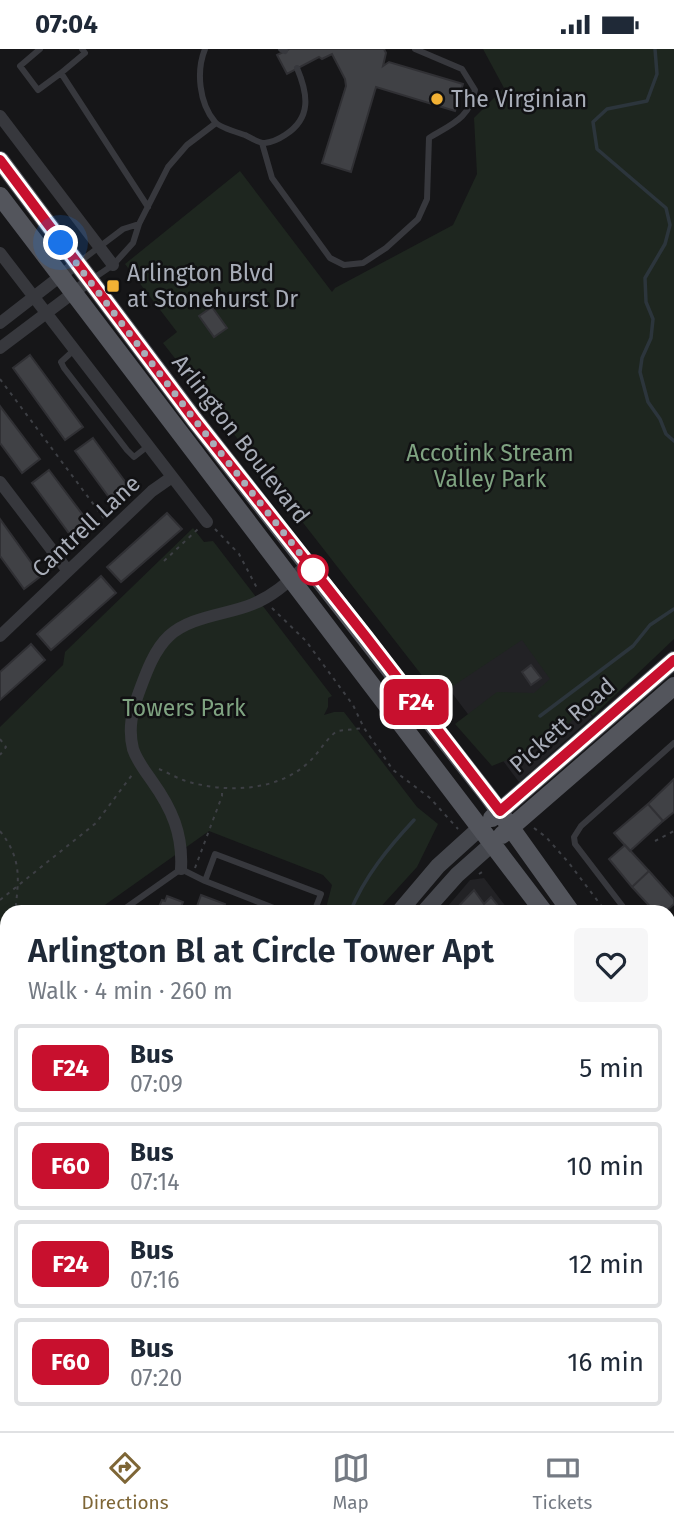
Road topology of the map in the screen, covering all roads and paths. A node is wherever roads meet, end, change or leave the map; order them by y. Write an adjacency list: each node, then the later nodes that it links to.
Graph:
1 (40, 49): 6 (lane)
2 (82, 49): 6 (lane)
3 (205, 49): 8 (lane)
4 (415, 49): 9 (lane)
5 (297, 68): 9 (lane)
6 (61, 73): 12 (lane)
7 (0, 116): 14 (street)
8 (216, 123): 9 (lane); 12 (lane)
9 (262, 143)
10 (0, 160): 16 (main road, Arlington Boulevard)
11 (0, 196): 18 (main road, Arlington Boulevard)
12 (148, 207): 13 (lane)
13 (139, 223): 14 (lane); 17 (lane)
14 (99, 247): 16 (lane); 17 (street)
15 (2, 259): 21 (street)
16 (76, 264): 18 (street); 19 (main road, Arlington Boulevard)
17 (113, 265): 19 (lane)
18 (60, 276): 20 (main road, Arlington Boulevard); 21 (street)
19 (89, 281): 20 (street); 33 (main road, Arlington Boulevard)
20 (74, 294): 22 (street); 35 (main road, Arlington Boulevard)
21 (33, 297): 22 (street); 23 (street)
22 (47, 315): 24 (street); 25 (street)
23 (0, 323)
24 (0, 348)
25 (74, 350): 27 (street); 27 (lane)
26 (0, 379): 30 (path)
27 (148, 446): 28 (street)
28 (172, 477): 31 (street); 34 (street, Cantrell Lane)
29 (0, 482): 34 (street)
30 (107, 522)
31 (203, 526): 32 (path); 36 (path)
32 (164, 561)
33 (308, 563): 35 (street); 44 (main road, Arlington Boulevard)
34 (68, 571): 37 (street, Cantrell Lane)
35 (291, 579): 36 (street); 45 (main road, Arlington Boulevard)
36 (264, 599): 48 (path); 53 (street)
37 (0, 636)
38 (674, 660): 44 (main road, Pickett Road)
39 (674, 686): 46 (main road, Pickett Road)
40 (0, 739): 42 (path)
41 (674, 743): 64 (lane)
42 (0, 755)
43 (222, 787): 53 (path)
44 (500, 811): 45 (main road, Pickett Road); 46 (main road, Arlington Boulevard)
45 (481, 827): 52 (main road, Arlington Boulevard); 59 (main road)
46 (511, 827): 52 (main road, Pickett Road); 62 (main road, Arlington Boulevard)
47 (534, 828): 63 (path)
48 (458, 829)
49 (0, 831): 55 (path)
50 (674, 831): 51 (path)
51 (654, 841)
52 (493, 843): 60 (main road); 61 (main road, Arlington Boulevard)
53 (187, 872): 54 (lane); 56 (lane)
54 (205, 881): 57 (lane); 58 (lane)
55 (16, 905)
56 (132, 905)
57 (266, 905)
58 (317, 905)
59 (405, 905)
60 (430, 905)
61 (539, 905)
62 (566, 905)
63 (601, 905)
64 (622, 905)

